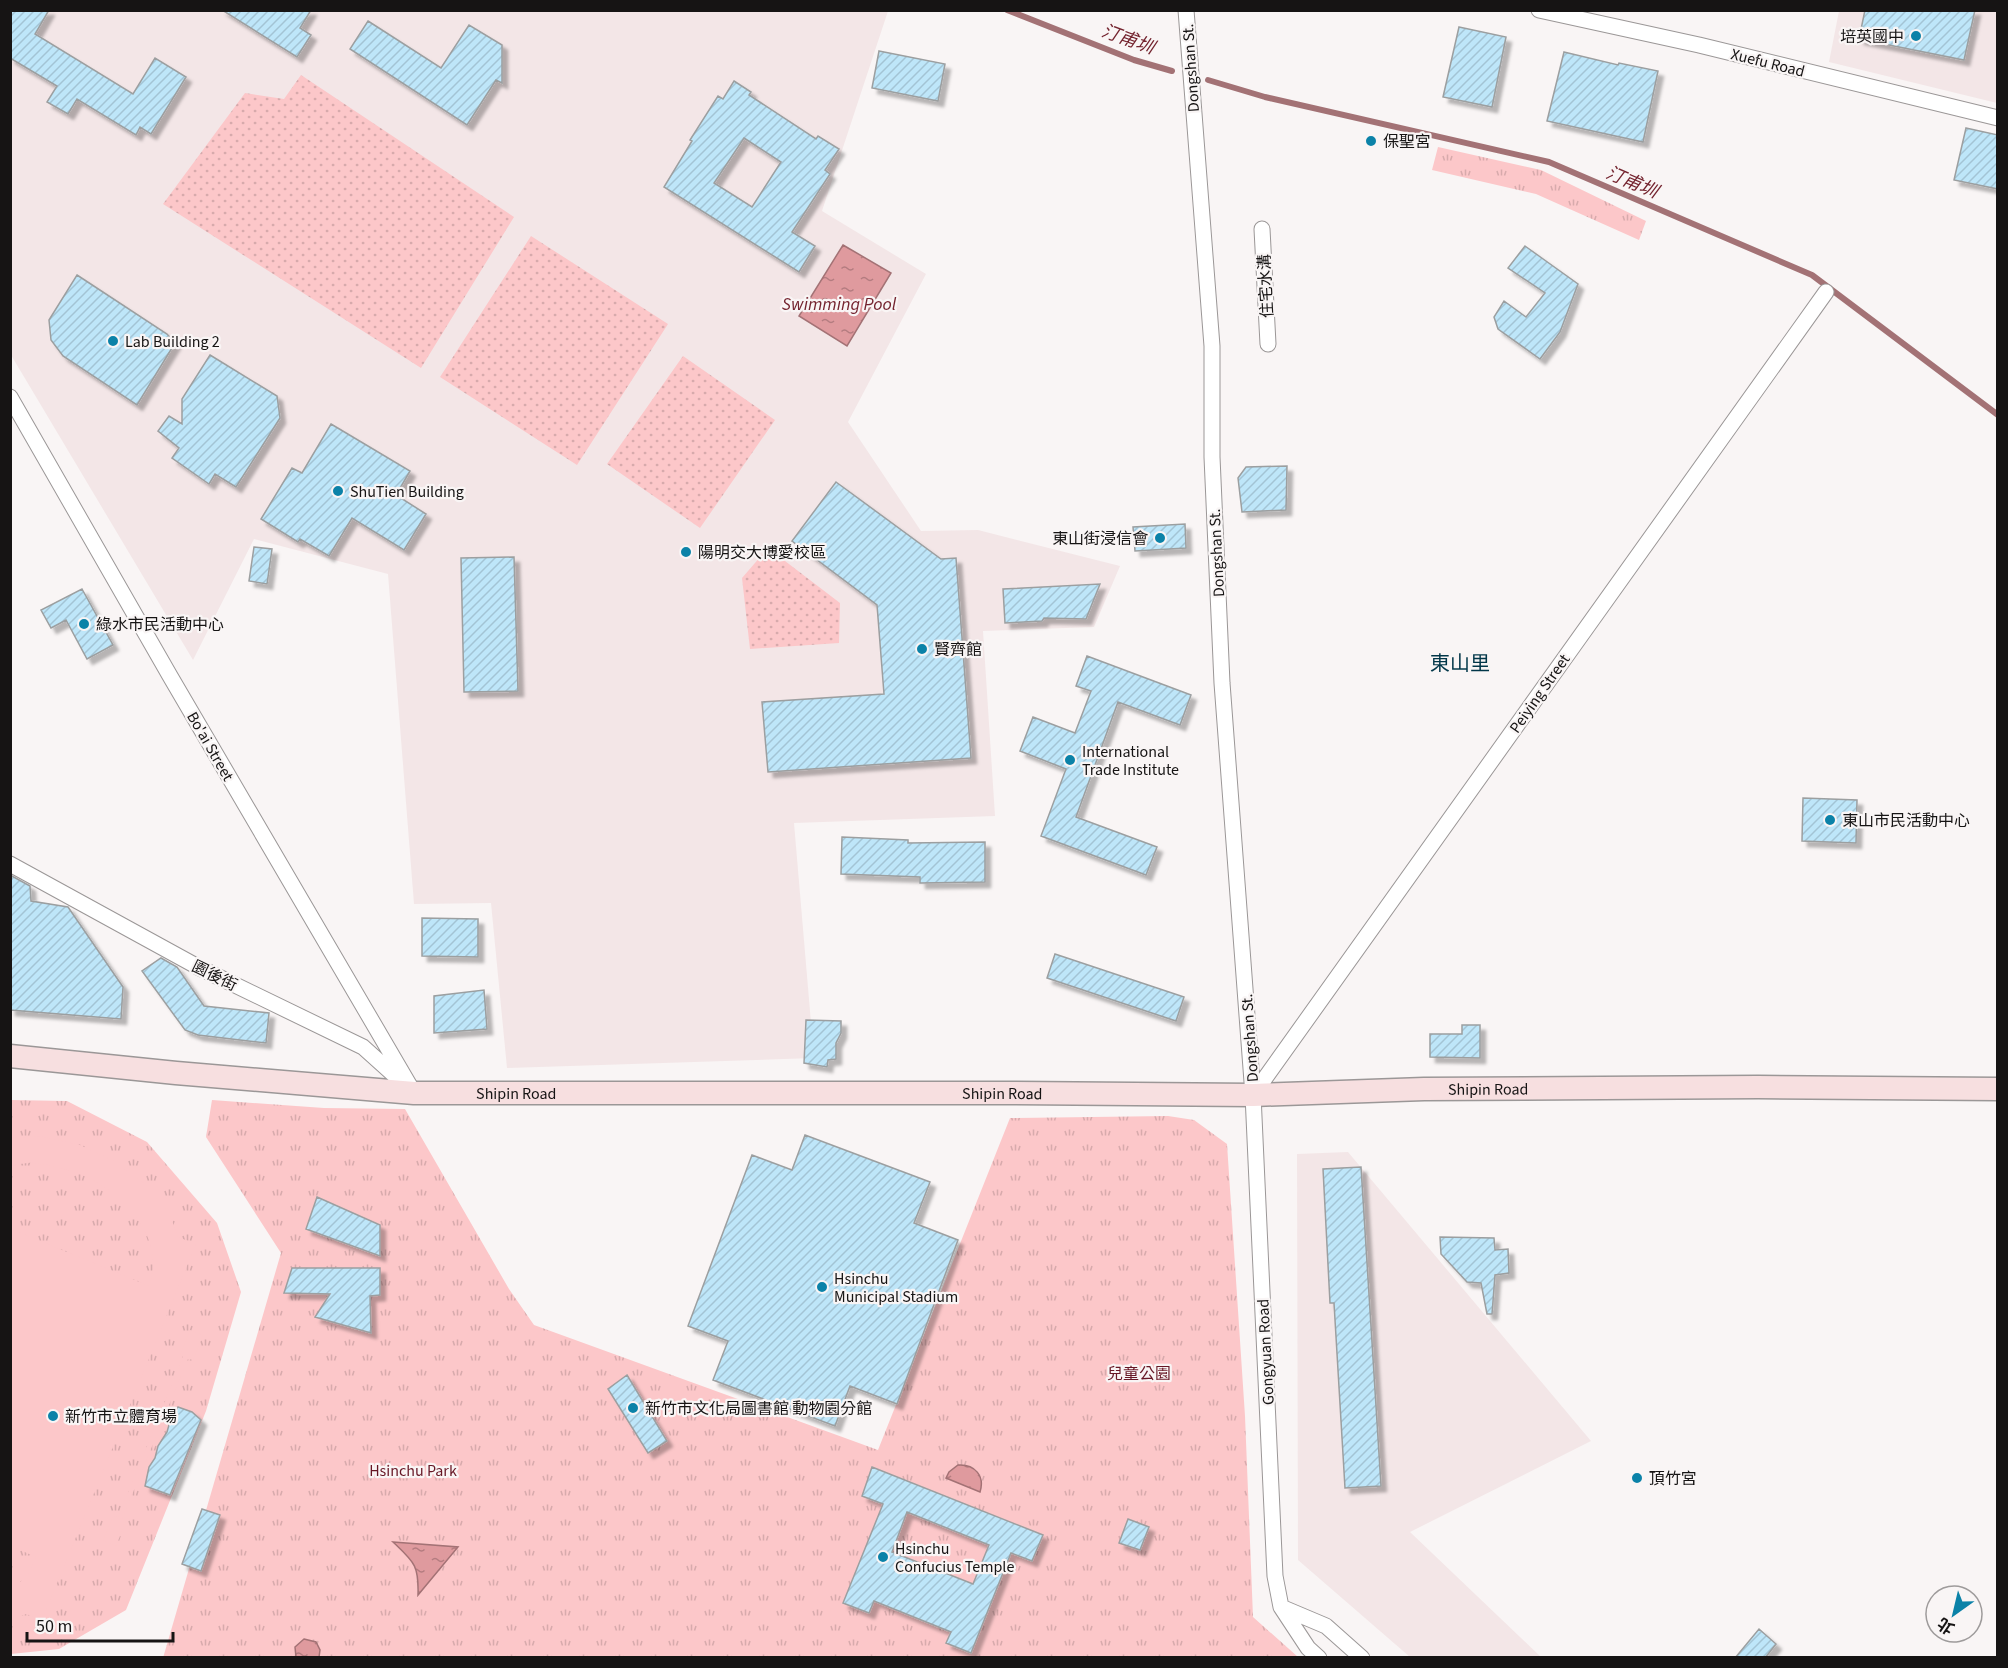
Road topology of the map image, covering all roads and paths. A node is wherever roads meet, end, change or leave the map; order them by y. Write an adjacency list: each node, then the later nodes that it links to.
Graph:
1 (1186, 10): 12 (street, Dongshan St.)
2 (1539, 10): 3 (street, Xuefu Road)
3 (1998, 118)
4 (1262, 229): 6 (street, 住宅水溝)
5 (1826, 292): 12 (street, Peiying Street)
6 (1268, 344)
7 (10, 398): 11 (street, Bo'ai Street)
8 (10, 864): 11 (street, 園後街)
9 (10, 1056): 11 (street, Shipin Road)
10 (1998, 1089): 12 (street, Shipin Road)
11 (414, 1093): 12 (street, Shipin Road)
12 (1253, 1095): 13 (street, Gongyuan Road)
13 (1281, 1607): 14 (street, Gongyuan Road); 15 (street)
14 (1319, 1658)
15 (1362, 1658)

